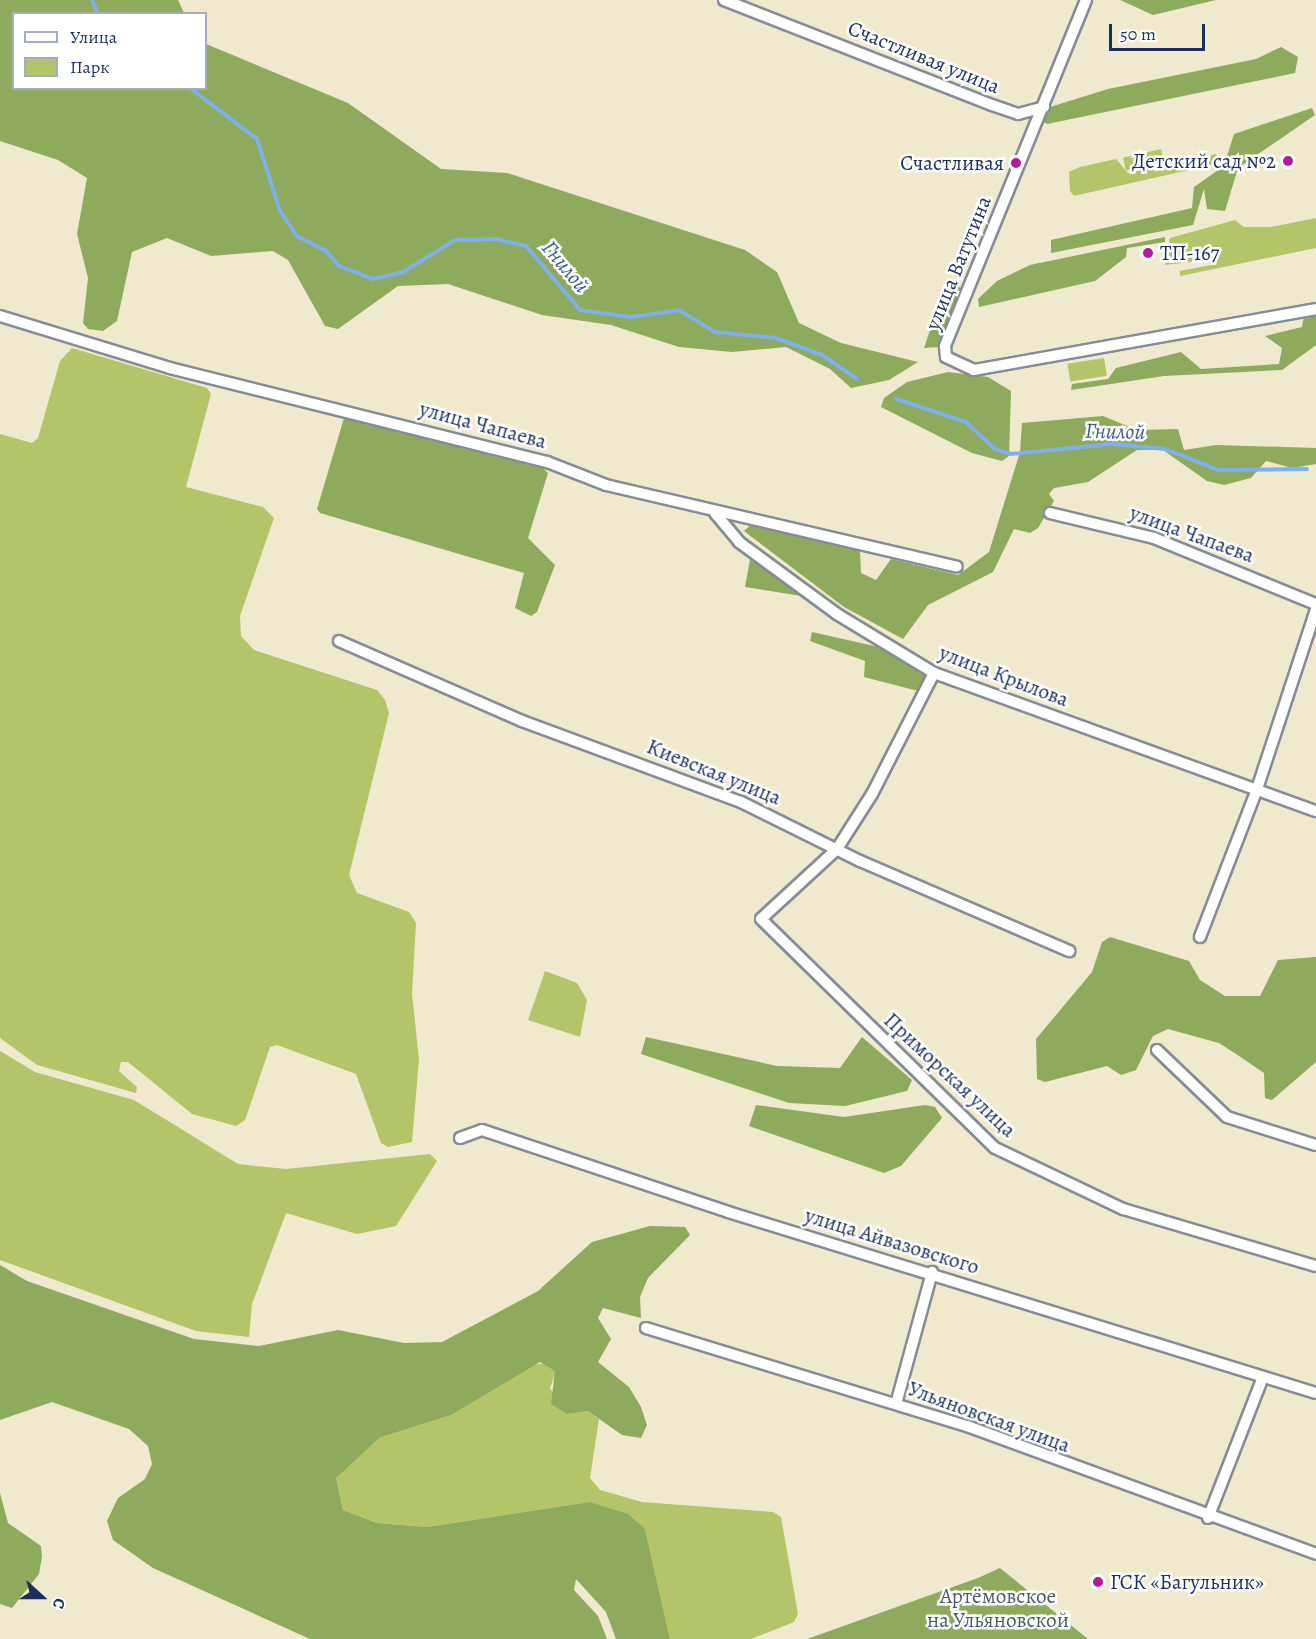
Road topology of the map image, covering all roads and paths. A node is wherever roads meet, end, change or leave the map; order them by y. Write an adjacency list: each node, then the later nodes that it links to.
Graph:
1 (724, 0): 3 (street, Счастливая улица)
2 (1086, 0): 3 (street, улица Ватутина)
3 (1044, 107): 4 (street, улица Ватутина)
4 (1316, 309)
5 (0, 316): 6 (street, улица Чапаева)
6 (715, 513): 8 (street, улица Чапаева); 12 (street, улица Крылова)
7 (1050, 513): 9 (street, улица Чапаева)
8 (957, 567)
9 (1316, 604)
10 (1316, 610): 13 (street)
11 (339, 640): 15 (street, Киевская улица)
12 (934, 673): 13 (street, улица Крылова); 15 (street)
13 (1257, 789): 14 (street, улица Крылова); 16 (street)
14 (1316, 811)
15 (837, 849): 17 (street, Киевская улица); 21 (street, Приморская улица)
16 (1200, 937)
17 (1069, 951)
18 (1157, 1050): 20 (street)
19 (460, 1138): 22 (street, улица Айвазовского)
20 (1316, 1145)
21 (1316, 1266)
22 (932, 1272): 24 (street, улица Айвазовского); 26 (street)
23 (646, 1328): 26 (street, Ульяновская улица)
24 (1263, 1377): 25 (street, улица Айвазовского); 27 (street)
25 (1316, 1393)
26 (897, 1404): 27 (street, Ульяновская улица)
27 (1208, 1518): 28 (street, Ульяновская улица)
28 (1316, 1554)

